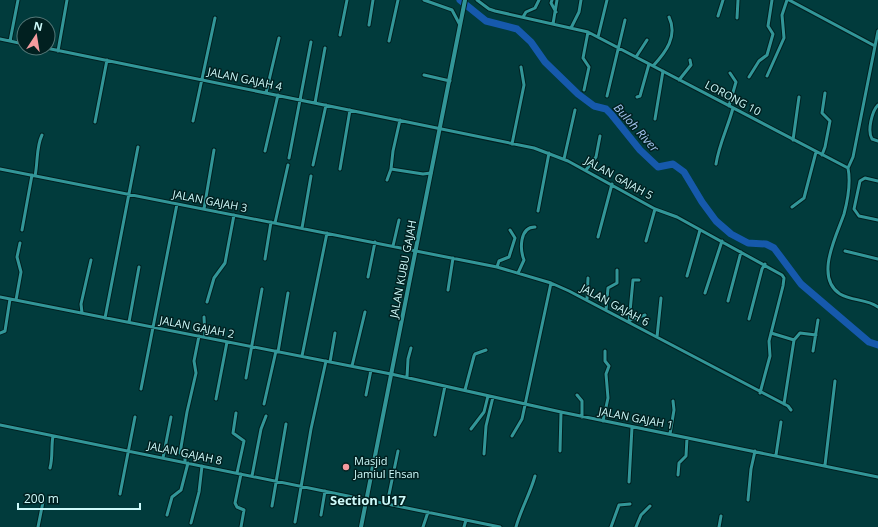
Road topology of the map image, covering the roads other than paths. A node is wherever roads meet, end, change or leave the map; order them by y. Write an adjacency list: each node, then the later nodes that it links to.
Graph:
1 (18, 0): 36 (street)
2 (67, 0): 43 (street)
3 (347, 0): 31 (street)
4 (373, 0): 26 (street)
5 (398, 0): 37 (street)
6 (424, 0): 27 (street)
7 (466, 0): 27 (street, JALAN KUBU GAJAH)
8 (477, 0): 20 (street, LORONG 10)
9 (539, 0): 20 (street)
10 (552, 0): 18 (street)
11 (557, 0): 18 (street)
12 (581, 0): 28 (street)
13 (607, 0): 32 (street)
14 (723, 0): 19 (street)
15 (738, 0): 23 (street)
16 (772, 0): 54 (street)
17 (788, 0): 40 (street); 53 (street)
18 (556, 12): 25 (street)
19 (718, 16)
20 (523, 17): 25 (street, LORONG 10)
21 (669, 17): 48 (street)
22 (214, 18): 55 (street)
23 (737, 18)
24 (625, 20): 41 (street)
25 (553, 24): 28 (street, LORONG 10)
26 (369, 25)
27 (460, 26): 57 (street, JALAN KUBU GAJAH)
28 (571, 28): 30 (street, LORONG 10)
29 (878, 31): 40 (street)
30 (588, 32): 32 (street, LORONG 10); 58 (street)
31 (340, 35)
32 (598, 37): 41 (street, LORONG 10)
33 (279, 38): 59 (street)
34 (0, 39): 36 (street)
35 (647, 40): 44 (street)
36 (10, 41): 38 (street)
37 (389, 41)
38 (16, 42)
39 (311, 42): 65 (street)
40 (875, 46): 93 (street)
41 (618, 47): 44 (street, LORONG 10); 62 (street)
42 (325, 48): 66 (street)
43 (58, 50): 45 (street, JALAN GAJAH 4)
44 (636, 57): 47 (street, LORONG 10)
45 (107, 60): 55 (street, JALAN GAJAH 4); 75 (street)
46 (690, 60): 56 (street)
47 (649, 64): 48 (street, LORONG 10); 63 (street)
48 (653, 66): 50 (street, LORONG 10)
49 (521, 67): 81 (street)
50 (663, 71): 56 (street, LORONG 10); 72 (street)
51 (730, 73): 69 (street)
52 (424, 75): 57 (street)
53 (767, 76)
54 (749, 77)
55 (203, 80): 59 (street, JALAN GAJAH 4); 74 (street)
56 (679, 80): 69 (street, LORONG 10)
57 (450, 81): 76 (street, JALAN KUBU GAJAH)
58 (584, 90)
59 (266, 93): 61 (street, JALAN GAJAH 4)
60 (825, 93): 87 (street)
61 (278, 95): 65 (street, JALAN GAJAH 4); 84 (street)
62 (607, 96)
63 (637, 97)
64 (799, 97): 79 (street)
65 (301, 100): 66 (street, JALAN GAJAH 4); 88 (street)
66 (315, 103): 67 (street, JALAN GAJAH 4)
67 (326, 105): 70 (street, JALAN GAJAH 4); 92 (street)
68 (878, 105): 80 (street)
69 (731, 107): 79 (street, LORONG 10); 90 (street)
70 (350, 110): 73 (street, JALAN GAJAH 4); 95 (street)
71 (575, 110): 89 (street)
72 (655, 119)
73 (400, 120): 76 (street, JALAN GAJAH 4); 96 (street)
74 (194, 121)
75 (94, 122)
76 (440, 128): 81 (street, JALAN GAJAH 5); 98 (street, JALAN KUBU GAJAH)
77 (42, 135): 99 (street)
78 (600, 136): 97 (street)
79 (793, 140): 85 (street, LORONG 10)
80 (878, 141)
81 (512, 144): 86 (street, JALAN GAJAH 5)
82 (138, 147): 104 (street)
83 (214, 150): 107 (street)
84 (266, 152)
85 (816, 152): 87 (street, LORONG 10); 106 (street)
86 (550, 153): 89 (street, JALAN GAJAH 5); 109 (street)
87 (822, 155): 93 (street, LORONG 10)
88 (289, 158)
89 (564, 159): 97 (street, JALAN GAJAH 5)
90 (716, 164)
91 (288, 165): 113 (street)
92 (313, 165)
93 (848, 168): 154 (street)
94 (0, 169): 99 (street, JALAN GAJAH 3)
95 (340, 169)
96 (391, 169): 98 (street); 101 (street)
97 (586, 170): 103 (street, JALAN GAJAH 5)
98 (431, 173): 126 (street, JALAN KUBU GAJAH)
99 (33, 175): 104 (street, JALAN GAJAH 3); 116 (street)
100 (311, 176): 115 (street)
101 (387, 180)
102 (878, 181): 112 (street)
103 (612, 184): 108 (street, JALAN GAJAH 5); 120 (street)
104 (129, 194): 105 (street, JALAN GAJAH 3); 160 (street)
105 (177, 204): 107 (street, JALAN GAJAH 3); 165 (street)
106 (792, 207)
107 (204, 209): 110 (street, JALAN GAJAH 3)
108 (655, 209): 118 (street, JALAN GAJAH 5); 121 (street)
109 (538, 211)
110 (234, 215): 113 (street, JALAN GAJAH 3); 153 (street)
111 (399, 220): 125 (street)
112 (878, 220)
113 (273, 223): 115 (street, JALAN GAJAH 3); 130 (street)
114 (535, 227): 137 (street)
115 (302, 228): 119 (street, JALAN GAJAH 3)
116 (22, 230)
117 (510, 230): 135 (street)
118 (700, 230): 122 (street, JALAN GAJAH 5); 138 (street)
119 (326, 233): 123 (street, JALAN GAJAH 3); 181 (street)
120 (598, 237)
121 (646, 241)
122 (722, 241): 128 (street, JALAN GAJAH 5); 146 (street)
123 (374, 242): 125 (street, JALAN GAJAH 3); 139 (street)
124 (20, 243): 150 (street)
125 (393, 246): 126 (street, JALAN GAJAH 3)
126 (416, 251): 129 (street, JALAN GAJAH 6); 185 (street, JALAN KUBU GAJAH)
127 (845, 251): 131 (street)
128 (742, 252): 133 (street, JALAN GAJAH 5); 152 (street)
129 (454, 258): 135 (street, JALAN GAJAH 6); 144 (street)
130 (265, 259)
131 (878, 259)
132 (91, 260): 157 (street)
133 (765, 264): 161 (street); 168 (street, JALAN GAJAH 5)
134 (140, 267): 164 (street)
135 (497, 267): 137 (street, JALAN GAJAH 6)
136 (617, 270): 155 (street)
137 (518, 273): 142 (street, JALAN GAJAH 6)
138 (687, 276)
139 (368, 277)
140 (588, 278): 151 (street)
141 (639, 280): 163 (street)
142 (551, 283): 151 (street, JALAN GAJAH 6); 200 (street)
143 (262, 289): 175 (street)
144 (448, 290)
145 (288, 293): 180 (street)
146 (705, 294)
147 (0, 297): 149 (street, JALAN GAJAH 2)
148 (661, 298): 172 (street)
149 (10, 299): 150 (street, JALAN GAJAH 2); 166 (street)
150 (16, 300): 157 (street, JALAN GAJAH 2)
151 (587, 300): 155 (street, JALAN GAJAH 6)
152 (728, 301)
153 (207, 302)
154 (878, 307)
155 (606, 310): 163 (street, JALAN GAJAH 6)
156 (365, 312): 183 (street)
157 (82, 313): 160 (street, JALAN GAJAH 2)
158 (645, 316): 163 (street)
159 (204, 317): 171 (street)
160 (105, 318): 164 (street, JALAN GAJAH 2)
161 (749, 319)
162 (818, 320): 170 (street)
163 (630, 321): 172 (street, JALAN GAJAH 6)
164 (129, 322): 165 (street, JALAN GAJAH 2)
165 (154, 327): 169 (street, JALAN GAJAH 2); 190 (street)
166 (0, 333)
167 (335, 333): 182 (street)
168 (771, 333): 173 (street); 192 (street)
169 (199, 336): 171 (street, JALAN GAJAH 2); 224 (street)
170 (816, 336): 173 (street); 179 (street)
171 (205, 337): 174 (street, JALAN GAJAH 2)
172 (657, 337): 192 (street, JALAN GAJAH 6)
173 (794, 340): 201 (street)
174 (227, 342): 175 (street, JALAN GAJAH 2); 197 (street)
175 (252, 347): 180 (street, JALAN GAJAH 2); 187 (street)
176 (411, 348): 186 (street)
177 (486, 350): 191 (street)
178 (605, 351): 209 (street)
179 (813, 351)
180 (277, 352): 181 (street, JALAN GAJAH 2); 199 (street)
181 (302, 356): 182 (street, JALAN GAJAH 2)
182 (328, 361): 183 (street, JALAN GAJAH 2); 240 (street)
183 (352, 366): 184 (street, JALAN GAJAH 2)
184 (371, 370): 185 (street, JALAN GAJAH 2); 193 (street)
185 (391, 374): 186 (street, JALAN GAJAH 1); 243 (street, JALAN KUBU GAJAH)
186 (407, 377): 189 (street, JALAN GAJAH 1)
187 (246, 378)
188 (835, 381): 231 (street)
189 (445, 386): 191 (street, JALAN GAJAH 1); 216 (street)
190 (141, 389)
191 (466, 390): 195 (street, JALAN GAJAH 1)
192 (760, 393): 201 (street, JALAN GAJAH 6)
193 (366, 395)
194 (576, 395): 208 (street)
195 (488, 396): 196 (street, JALAN GAJAH 1); 214 (street)
196 (492, 397): 200 (street, JALAN GAJAH 1); 225 (street)
197 (216, 399)
198 (672, 401): 215 (street)
199 (264, 404)
200 (525, 404): 203 (street, JALAN GAJAH 1); 218 (street)
201 (784, 404): 202 (street, JALAN GAJAH 6)
202 (791, 410)
203 (561, 412): 208 (street, JALAN GAJAH 1); 222 (street)
204 (236, 413): 233 (street)
205 (266, 416): 235 (street)
206 (135, 417): 220 (street)
207 (171, 417): 227 (street)
208 (582, 417): 209 (street, JALAN GAJAH 1)
209 (604, 421): 213 (street, JALAN GAJAH 1)
210 (781, 422): 226 (street)
211 (286, 424): 238 (street)
212 (0, 425): 217 (street, JALAN GAJAH 8)
213 (632, 427): 215 (street, JALAN GAJAH 1); 239 (street)
214 (471, 429)
215 (670, 434): 219 (street, JALAN GAJAH 1)
216 (435, 435)
217 (53, 436): 220 (street, JALAN GAJAH 8); 232 (street)
218 (512, 436)
219 (687, 438): 223 (street, JALAN GAJAH 1); 234 (street)
220 (128, 451): 227 (street, JALAN GAJAH 8); 242 (street)
221 (398, 451): 246 (street)
222 (560, 451)
223 (755, 451): 226 (street, JALAN GAJAH 1); 244 (street)
224 (180, 454): 228 (street); 229 (street)
225 (484, 454)
226 (776, 455): 231 (street, JALAN GAJAH 1)
227 (164, 458): 228 (street, JALAN GAJAH 8)
228 (179, 461): 229 (street, JALAN GAJAH 8)
229 (186, 463): 230 (street, JALAN GAJAH 8); 251 (street)
230 (202, 466): 233 (street, JALAN GAJAH 8); 256 (street)
231 (825, 466): 237 (street, JALAN GAJAH 1)
232 (50, 468)
233 (239, 474): 235 (street, JALAN GAJAH 8); 258 (street)
234 (678, 474)
235 (252, 476): 238 (street, JALAN GAJAH 8)
236 (535, 476): 263 (street)
237 (878, 477)
238 (277, 481): 240 (street, JALAN GAJAH 8); 248 (street)
239 (629, 482)
240 (301, 486): 241 (street, JALAN GAJAH 8); 255 (street)
241 (325, 491): 243 (street, JALAN GAJAH 8); 252 (street)
242 (120, 494)
243 (367, 500): 246 (street, JALAN GAJAH 8); 259 (street, JALAN KUBU GAJAH)
244 (748, 500)
245 (43, 502): 257 (street)
246 (388, 504): 250 (street, JALAN GAJAH 8)
247 (630, 504): 264 (street)
248 (272, 506)
249 (650, 506): 265 (street)
250 (428, 512): 254 (street, JALAN GAJAH 8); 260 (street)
251 (167, 515)
252 (321, 515)
253 (721, 516): 266 (street)
254 (466, 520): 261 (street); 262 (street, JALAN GAJAH 8)
255 (295, 522)
256 (191, 523)
257 (38, 527)
258 (241, 527)
259 (362, 527)
260 (423, 527)
261 (464, 527)
262 (500, 527)
263 (516, 527)
264 (611, 527)
265 (636, 527)
266 (719, 527)

